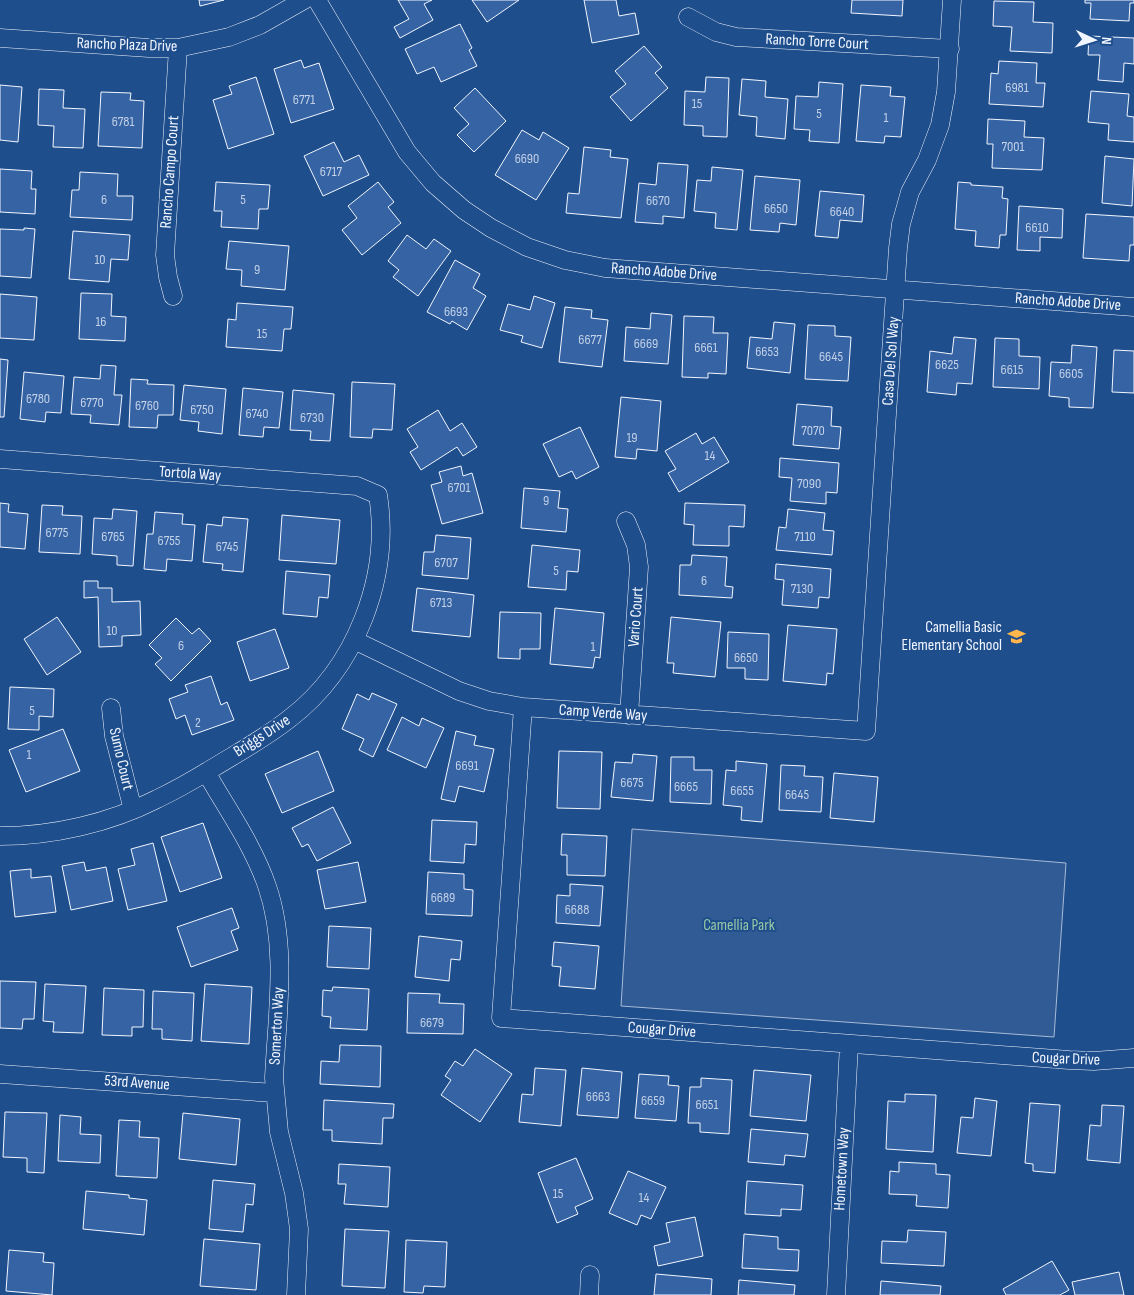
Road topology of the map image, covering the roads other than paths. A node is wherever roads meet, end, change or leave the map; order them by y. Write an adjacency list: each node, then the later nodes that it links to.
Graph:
1 (304, 0): 6 (street, Rancho Plaza Drive)
2 (317, 0): 8 (street, Rancho Adobe Drive)
3 (952, 0): 7 (street, Casa Del Sol Way)
4 (688, 17): 7 (street, Rancho Torre Court)
5 (0, 38): 6 (street, Rancho Plaza Drive)
6 (178, 48): 9 (street, Rancho Campo Court)
7 (950, 49): 8 (street, Casa Del Sol Way)
8 (896, 289): 10 (street, Rancho Adobe Drive); 18 (street, Casa Del Sol Way)
9 (173, 296)
10 (1134, 307)
11 (0, 459): 12 (street, Tortola Way)
12 (378, 495): 14 (street, Briggs Drive)
13 (626, 521): 17 (street, Vario Court)
14 (354, 640): 15 (street, Camp Verde Way); 19 (street, Briggs Drive)
15 (523, 707): 17 (street, Camp Verde Way); 22 (street, Cougar Drive)
16 (111, 708): 20 (street, Sumo Court)
17 (630, 715): 18 (street, Camp Verde Way)
18 (866, 731)
19 (206, 772): 20 (street, Briggs Drive); 25 (street, Somerton Way)
20 (133, 810): 21 (street, Briggs Drive)
21 (0, 836)
22 (849, 1044): 23 (street, Cougar Drive); 29 (street, Hometown Way)
23 (1134, 1058)
24 (0, 1074): 25 (street, 53rd Avenue)
25 (274, 1093): 27 (street, Somerton Way)
26 (590, 1274): 28 (street)
27 (296, 1295)
28 (589, 1295)
29 (836, 1295)

